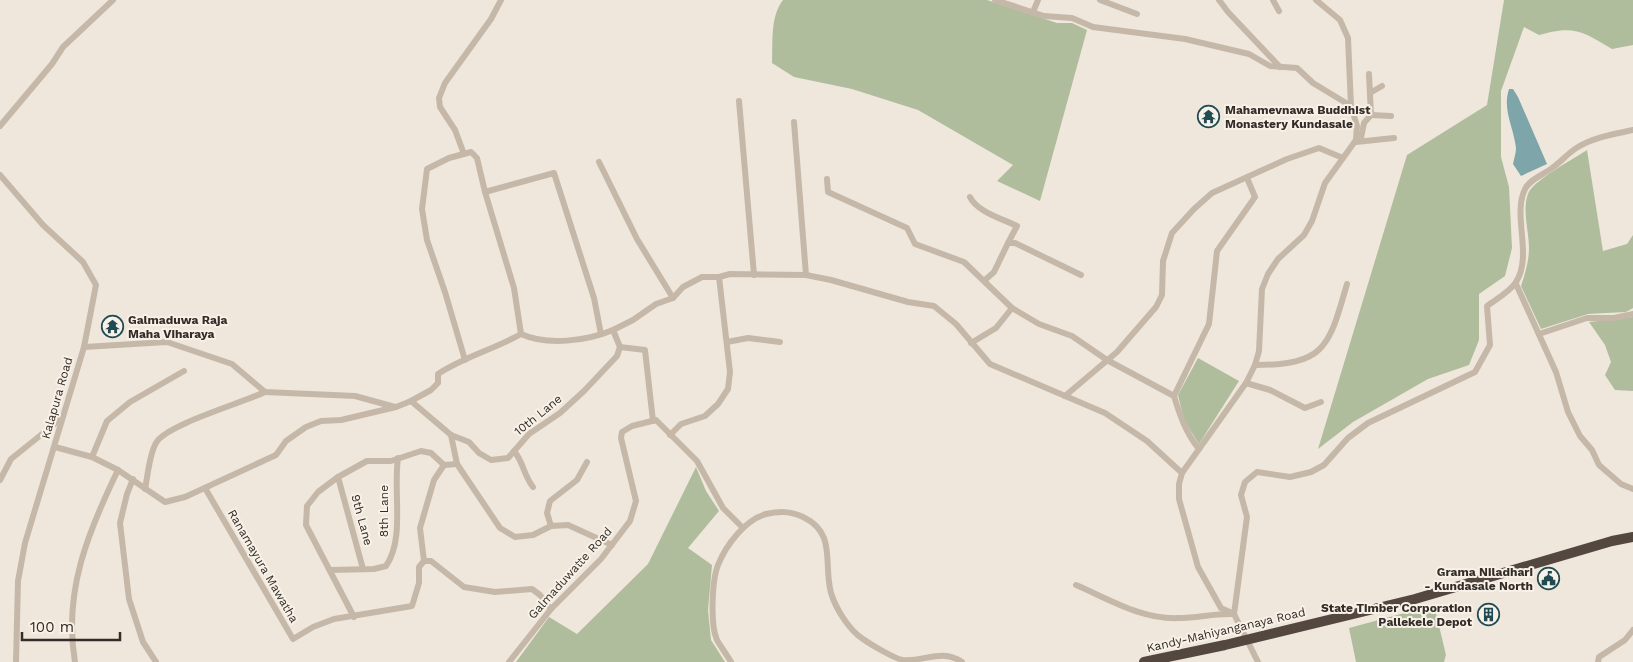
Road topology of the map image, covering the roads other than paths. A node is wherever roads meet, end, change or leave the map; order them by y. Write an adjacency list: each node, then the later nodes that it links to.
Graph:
1 (112, 0): 21 (street)
2 (501, 0): 25 (street)
3 (994, 0): 10 (street)
4 (1038, 0): 10 (street)
5 (1100, 0): 11 (street)
6 (1220, 0): 12 (street)
7 (1273, 0): 9 (street)
8 (1316, 0): 17 (street)
9 (1279, 11)
10 (1033, 12): 12 (street)
11 (1137, 14)
12 (1280, 67): 17 (street)
13 (1369, 74): 15 (street)
14 (1382, 86): 15 (street)
15 (1370, 93): 18 (street)
16 (739, 102): 34 (street)
17 (1351, 106): 24 (street)
18 (1371, 115): 19 (street); 24 (street)
19 (1390, 116)
20 (794, 122): 35 (street)
21 (0, 126)
22 (1633, 130): 40 (street)
23 (1394, 138): 24 (street)
24 (1355, 141): 26 (street)
25 (464, 154): 31 (street); 53 (street)
26 (1343, 158): 29 (street); 55 (street)
27 (600, 162): 41 (street)
28 (0, 175): 51 (street, Kalapura Road)
29 (1247, 178): 54 (street); 60 (street)
30 (827, 179): 38 (street)
31 (485, 192): 45 (street); 46 (street)
32 (970, 197): 33 (street)
33 (1008, 243): 36 (street); 38 (street)
34 (754, 275): 35 (street); 37 (street)
35 (806, 276): 50 (street)
36 (1081, 276)
37 (719, 277): 41 (street); 48 (street)
38 (985, 280): 42 (street)
39 (1347, 284): 55 (street)
40 (1516, 284): 47 (street); 94 (street)
41 (673, 298): 44 (street)
42 (1012, 308): 50 (street); 54 (street)
43 (1633, 314): 47 (street)
44 (613, 330): 46 (street); 52 (street)
45 (521, 334): 46 (street); 53 (street)
46 (602, 334)
47 (1539, 334): 83 (street)
48 (727, 342): 49 (street); 67 (street)
49 (780, 342)
50 (971, 343): 59 (street)
51 (84, 347): 58 (street); 64 (street, Kalapura Road)
52 (620, 347): 65 (street); 70 (street, 10th Lane)
53 (466, 360): 61 (street)
54 (1107, 360): 59 (street); 60 (street)
55 (1255, 365): 57 (street)
56 (184, 371): 71 (street)
57 (1246, 382): 62 (street); 69 (street)
58 (265, 392): 63 (street); 84 (street)
59 (1065, 396): 77 (street)
60 (1174, 396): 69 (street)
61 (411, 401): 63 (street); 66 (street, 10th Lane)
62 (1321, 402)
63 (396, 408): 82 (street)
64 (63, 417): 68 (street, Kalapura Road); 80 (street)
65 (653, 421): 67 (street); 88 (street, Galmaduwatte Road)
66 (451, 435): 70 (street, 10th Lane); 74 (street)
67 (670, 435): 86 (street)
68 (54, 447): 71 (street); 98 (street, Kalapura Road)
69 (1199, 449): 77 (street)
70 (514, 451): 81 (street)
71 (92, 457): 76 (street)
72 (398, 458): 75 (street); 78 (street); 91 (street, 8th Lane)
73 (587, 462): 85 (street)
74 (457, 464): 75 (street); 85 (street)
75 (444, 465): 89 (street)
76 (118, 470): 79 (street); 99 (street)
77 (1182, 473): 94 (street)
78 (338, 477): 90 (street); 91 (street, 9th Lane)
79 (133, 479): 84 (street); 100 (street)
80 (0, 480)
81 (533, 486)
82 (205, 488): 84 (street); 95 (street, Ranamayura Mawatha)
83 (1633, 488)
84 (145, 489)
85 (552, 526): 88 (street)
86 (743, 528): 102 (street); 103 (street)
87 (1633, 537): 97 (highway, Kandy-Mahiyanganaya Road)
88 (612, 545): 93 (street, Galmaduwatte Road)
89 (424, 561): 93 (street); 95 (street, Ranamayura Mawatha)
90 (330, 570): 91 (street, 8th Lane); 95 (street)
91 (363, 570)
92 (1076, 585): 94 (street)
93 (551, 608): 101 (street, Galmaduwatte Road)
94 (1234, 614): 97 (street)
95 (354, 617)
96 (1633, 630): 106 (street)
97 (1246, 639): 104 (highway, Kandy-Mahiyanganaya Road); 105 (street)
98 (16, 662)
99 (76, 662)
100 (156, 662)
101 (509, 662)
102 (731, 662)
103 (962, 662)
104 (1144, 662)
105 (1258, 662)
106 (1598, 662)

